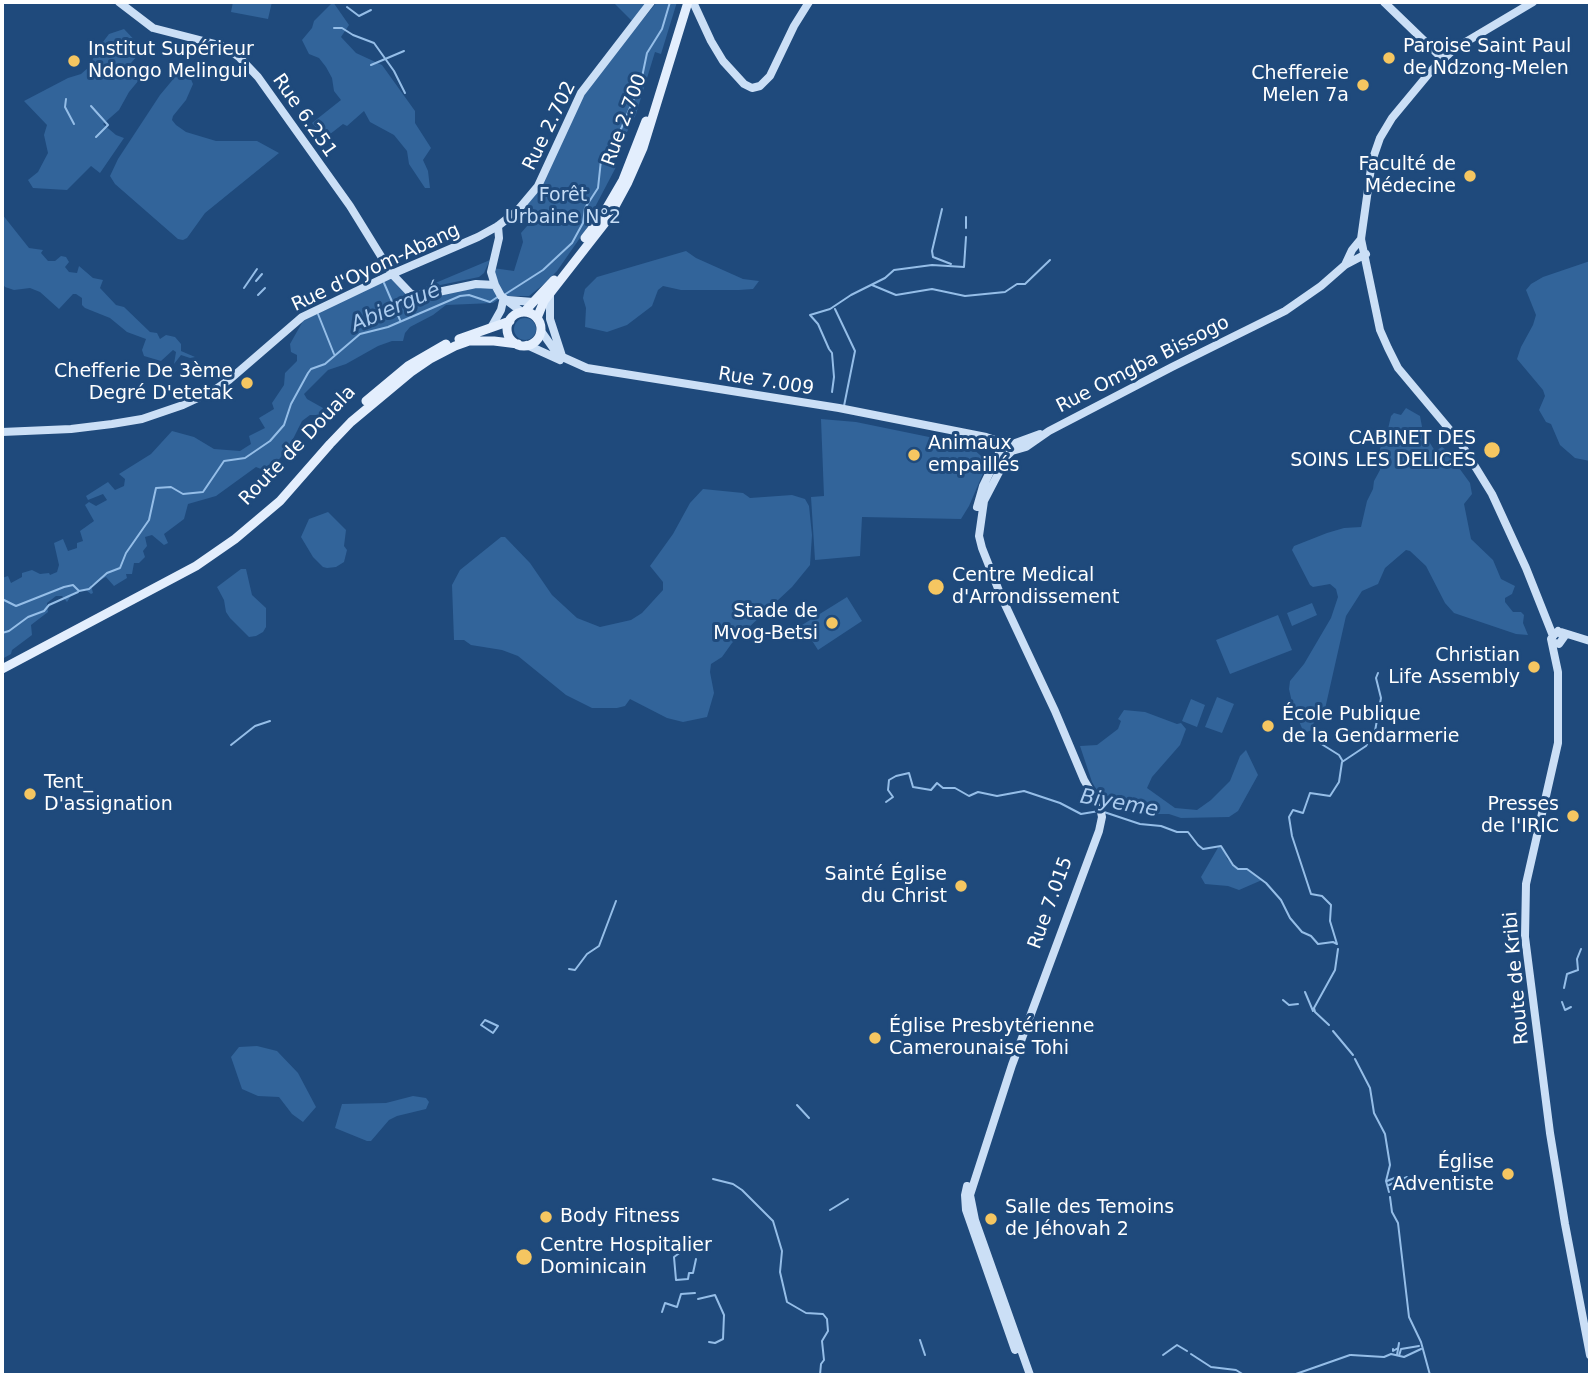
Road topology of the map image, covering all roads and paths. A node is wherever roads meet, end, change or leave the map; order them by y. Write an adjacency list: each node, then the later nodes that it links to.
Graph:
1 (118, 2): 17 (main road, Rue 6.251)
2 (651, 2): 13 (main road, Rue 2.702)
3 (681, 2): 18 (main road, Rue 2.700)
4 (688, 2): 10 (main road)
5 (693, 2): 11 (main road)
6 (809, 2): 11 (main road)
7 (1384, 2): 12 (main road)
8 (1533, 2): 12 (main road)
9 (1541, 2): 12 (main road)
10 (683, 17): 11 (main road); 20 (main road)
11 (702, 22)
12 (1445, 60): 14 (main road); 15 (main road)
13 (498, 226): 17 (main road, Rue d'Oyom-Abang); 19 (main road)
14 (1361, 239): 15 (main road); 16 (main road)
15 (1364, 254): 16 (main road, Rue Omgba Bissogo); 33 (main road)
16 (1345, 265): 31 (main road, Rue Omgba Bissogo)
17 (392, 274): 19 (main road); 30 (main road, Rue d'Oyom-Abang)
18 (558, 275): 22 (main road, Route de Douala)
19 (496, 286): 21 (main road)
20 (550, 293): 24 (main road); 29 (main road)
21 (503, 299): 22 (main road); 23 (main road); 25 (main road); 26 (main road)
22 (533, 302): 23 (main road, Route de Douala)
23 (523, 312): 24 (main road); 25 (main road, Route de Douala)
24 (537, 318): 27 (main road)
25 (510, 320): 26 (main road, Route de Douala); 28 (main road)
26 (492, 326): 32 (main road, Route de Douala)
27 (541, 331): 28 (main road); 29 (main road)
28 (523, 345): 31 (main road, Rue 7.009); 32 (main road, Rue 7.009)
29 (563, 358): 31 (main road, Rue 7.009)
30 (2, 432)
31 (1007, 449): 37 (main road); 37 (main road)
32 (205, 557): 35 (main road, Route de Douala); 36 (main road)
33 (1558, 637): 34 (main road); 38 (main road, Route de Kribi)
34 (1587, 640)
35 (2, 663)
36 (2, 668)
37 (1098, 812): 39 (main road, Rue 7.015)
38 (1590, 1355)
39 (1027, 1375)

